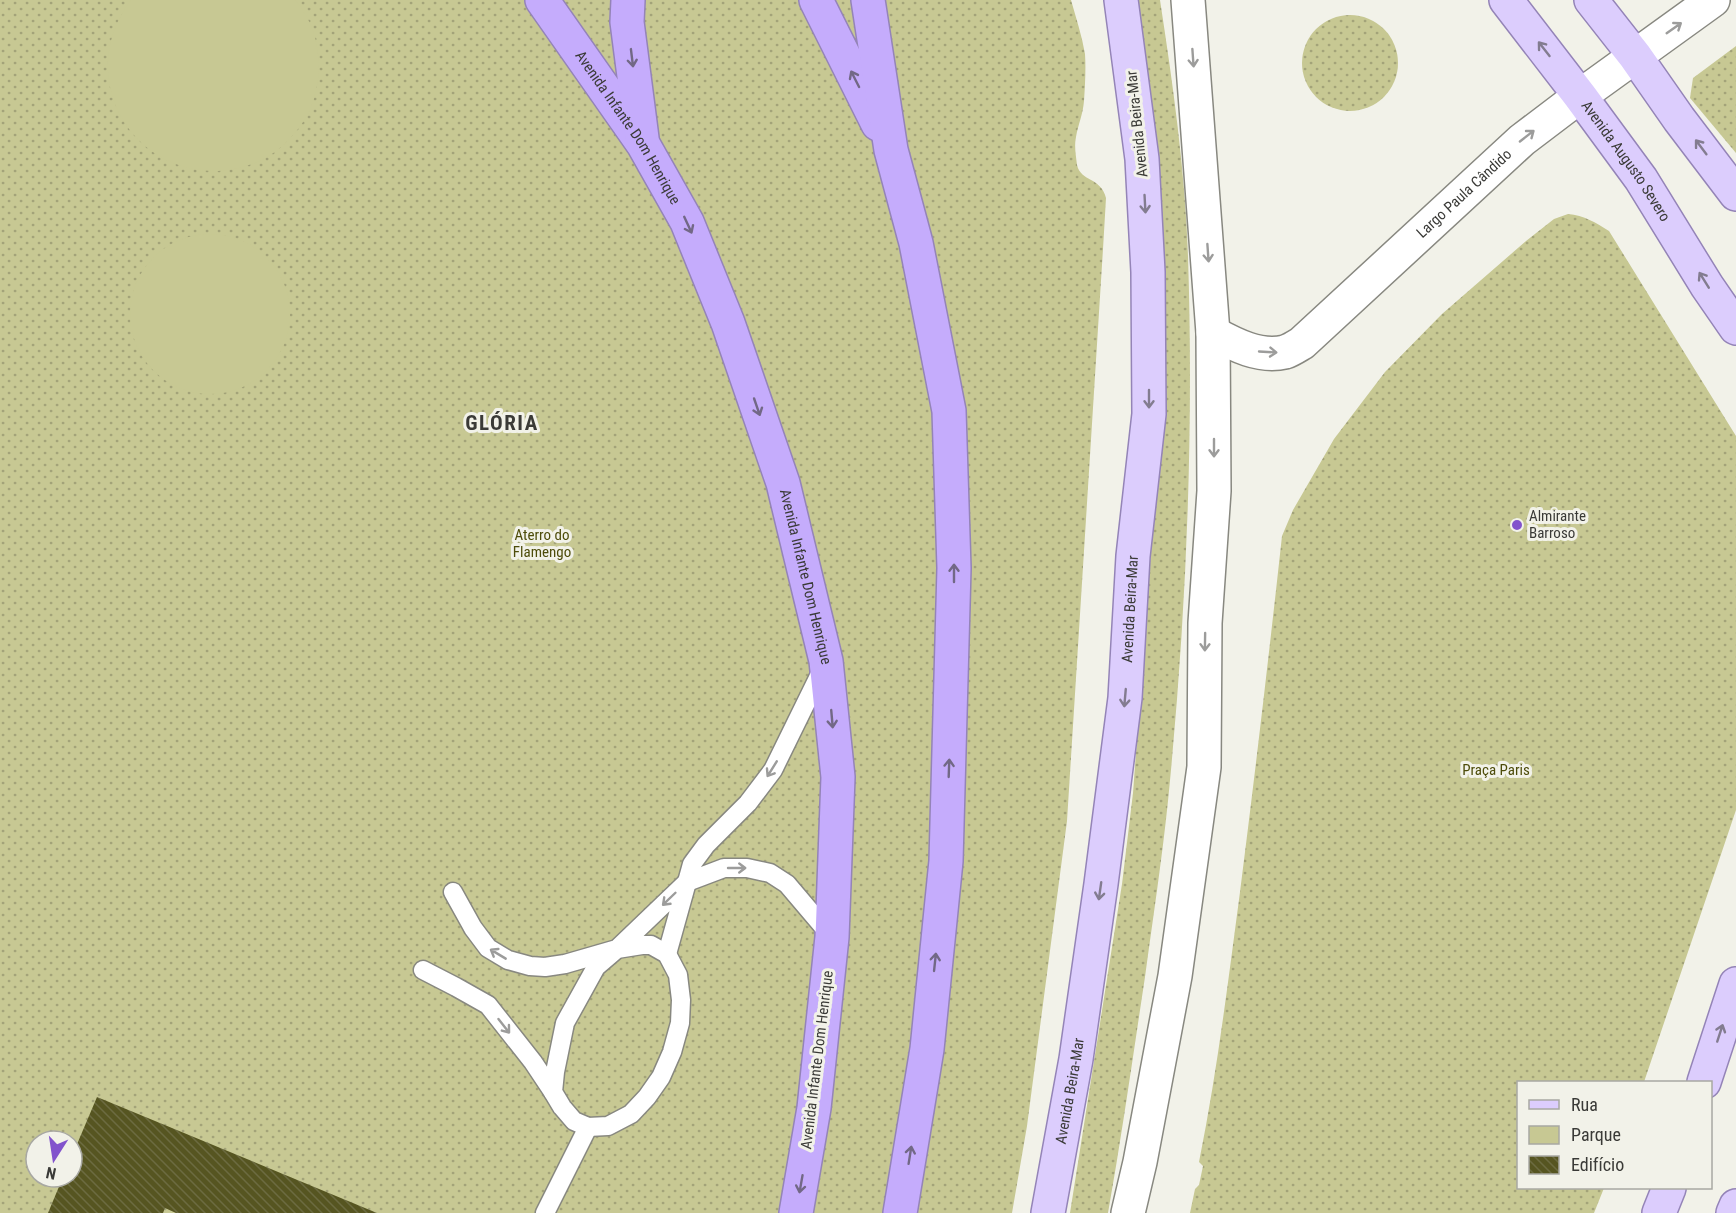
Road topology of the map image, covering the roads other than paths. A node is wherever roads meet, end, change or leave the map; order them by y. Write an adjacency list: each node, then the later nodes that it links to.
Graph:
1 (542, 0): 12 (highway, Avenida Infante Dom Henrique)
2 (628, 0): 12 (highway, one-way to 12)
3 (816, 0): 13 (highway, one-way to 3)
4 (868, 0): 13 (highway)
5 (1121, 0): 33 (main road, Avenida Beira-Mar, one-way to 33)
6 (1188, 0): 16 (main road, one-way to 16)
7 (1506, 0): 11 (main road, Avenida Augusto Severo, one-way to 7)
8 (1591, 0): 10 (main road)
9 (1713, 0): 10 (main road, Largo Paula Cândido, one-way to 9)
10 (1635, 56): 11 (main road, Largo Paula Cândido); 14 (main road, one-way to 10)
11 (1580, 96): 15 (main road, Avenida Augusto Severo, one-way to 11); 16 (main road, Largo Paula Cândido, one-way to 11)
12 (643, 144): 17 (highway, Avenida Infante Dom Henrique, one-way to 17)
13 (891, 150): 32 (highway, one-way to 13)
14 (1736, 194)
15 (1736, 328)
16 (1213, 333): 34 (main road, one-way to 34)
17 (826, 661): 18 (lane, one-way to 18); 20 (highway, Avenida Infante Dom Henrique, one-way to 20)
18 (687, 882): 20 (lane, one-way to 20); 21 (lane, one-way to 21); 22 (lane)
19 (453, 891): 21 (lane, one-way to 19)
20 (832, 937): 31 (highway, Avenida Infante Dom Henrique, one-way to 31)
21 (617, 949): 22 (lane); 26 (lane)
22 (667, 954): 27 (lane)
23 (423, 970): 26 (lane, one-way to 26)
24 (1736, 984): 25 (main road, one-way to 24)
25 (1705, 1081)
26 (553, 1092): 27 (lane)
27 (588, 1127): 30 (lane)
28 (1669, 1189): 35 (main road)
29 (1736, 1206): 36 (main road)
30 (545, 1213)
31 (796, 1213)
32 (900, 1213)
33 (1048, 1213)
34 (1128, 1213)
35 (1659, 1213)
36 (1733, 1213)

